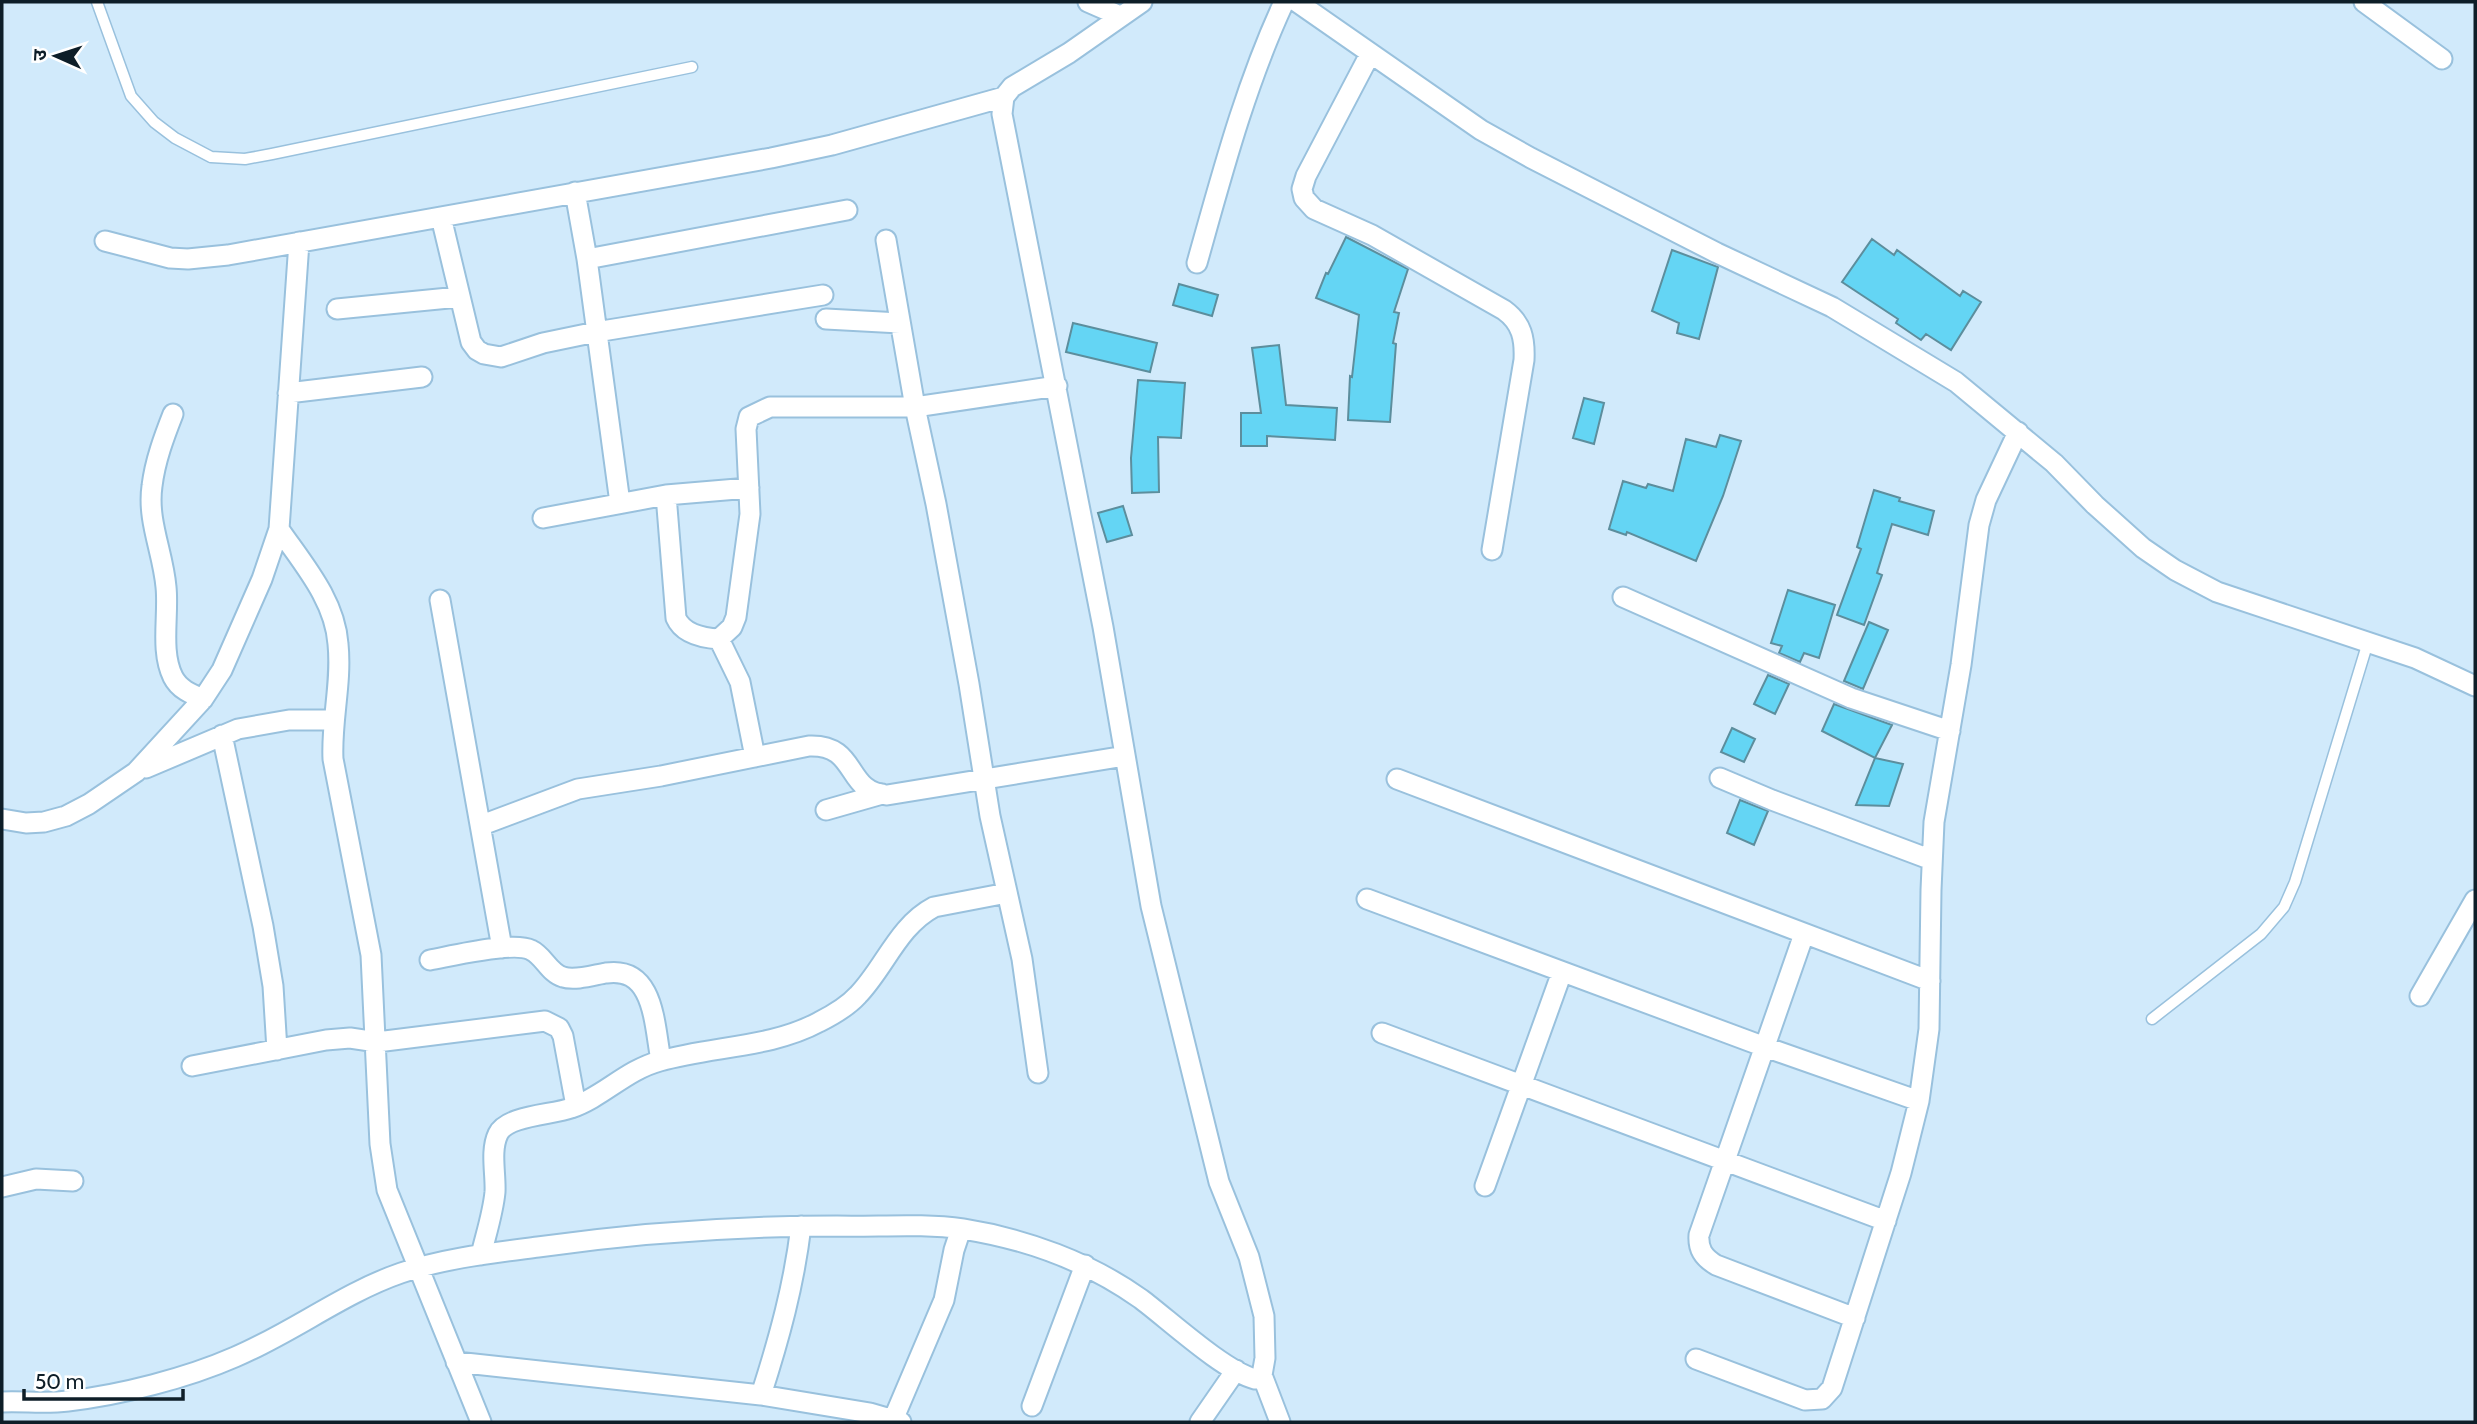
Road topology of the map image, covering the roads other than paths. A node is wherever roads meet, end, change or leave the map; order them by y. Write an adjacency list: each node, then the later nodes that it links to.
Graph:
1 (97, 2): 10 (lane)
2 (1088, 2): 7 (street)
3 (1142, 2): 7 (street)
4 (1284, 2): 19 (street)
5 (1297, 2): 8 (street)
6 (2364, 2): 9 (street)
7 (1120, 16): 11 (street)
8 (1370, 54): 31 (street); 37 (street)
9 (2442, 59)
10 (692, 67)
11 (1004, 97): 12 (street); 27 (street)
12 (575, 192): 14 (street); 18 (street)
13 (847, 210): 18 (street)
14 (441, 217): 17 (street); 21 (street)
15 (886, 240): 24 (street)
16 (104, 241): 17 (street)
17 (299, 242): 28 (street)
18 (587, 259): 25 (street)
19 (1197, 263)
20 (823, 295): 25 (street)
21 (459, 297): 22 (street); 25 (street)
22 (337, 309)
23 (826, 319): 24 (street)
24 (900, 323): 29 (street)
25 (596, 332): 34 (street)
26 (422, 377): 28 (street)
27 (1057, 386): 29 (street); 47 (street)
28 (288, 393): 36 (street)
29 (915, 407): 32 (street); 51 (street)
30 (173, 414): 43 (street)
31 (2018, 432): 41 (street); 45 (street)
32 (748, 488): 33 (street); 40 (street)
33 (666, 495): 34 (street); 40 (street)
34 (620, 503): 35 (street)
35 (543, 518)
36 (279, 530): 43 (street); 44 (street)
37 (1492, 550)
38 (1623, 597): 45 (street)
39 (440, 600): 56 (street)
40 (719, 639): 48 (street)
41 (2368, 642): 42 (street); 67 (lane)
42 (2475, 686)
43 (202, 699): 49 (street)
44 (334, 720): 46 (street); 69 (street)
45 (1950, 731): 57 (street)
46 (222, 735): 49 (street); 71 (street)
47 (1125, 756): 51 (street); 92 (street)
48 (754, 757): 53 (street); 56 (street)
49 (136, 772): 55 (street)
50 (1720, 778): 57 (street)
51 (983, 779): 53 (street); 58 (street)
52 (1397, 779): 61 (street)
53 (882, 794): 54 (street)
54 (826, 810)
55 (2, 819)
56 (482, 825): 62 (street)
57 (1932, 860): 65 (street)
58 (1007, 893): 72 (street); 74 (street)
59 (1367, 899): 64 (street)
60 (2475, 900): 66 (street)
61 (1804, 934): 65 (street); 70 (street)
62 (502, 948): 63 (street); 72 (street)
63 (430, 960)
64 (1562, 972): 70 (street); 75 (street)
65 (1930, 981): 76 (street)
66 (2420, 996)
67 (2152, 1019)
68 (1382, 1033): 75 (street)
69 (377, 1042): 71 (street); 77 (street); 87 (street)
70 (1765, 1047): 76 (street); 78 (street)
71 (277, 1050): 73 (street)
72 (661, 1060): 77 (street)
73 (192, 1066)
74 (1038, 1073)
75 (1522, 1085): 78 (street); 80 (street)
76 (1919, 1101): 82 (street)
77 (576, 1106): 85 (street)
78 (1725, 1161): 82 (street); 88 (street)
79 (73, 1181): 81 (street)
80 (1485, 1186)
81 (2, 1188)
82 (1886, 1221): 88 (street)
83 (801, 1226): 84 (street); 85 (street); 93 (street)
84 (961, 1229): 86 (street); 96 (street)
85 (481, 1255): 87 (street)
86 (1085, 1265): 91 (street); 95 (street)
87 (417, 1269): 90 (street); 94 (street)
88 (1855, 1318): 89 (street)
89 (1696, 1359)
90 (456, 1362): 93 (street); 97 (street)
91 (1236, 1370): 92 (street); 98 (street)
92 (1262, 1375): 99 (street)
93 (761, 1395): 96 (street)
94 (2, 1402)
95 (1032, 1406)
96 (897, 1421)
97 (481, 1422)
98 (1200, 1422)
99 (1280, 1422)

